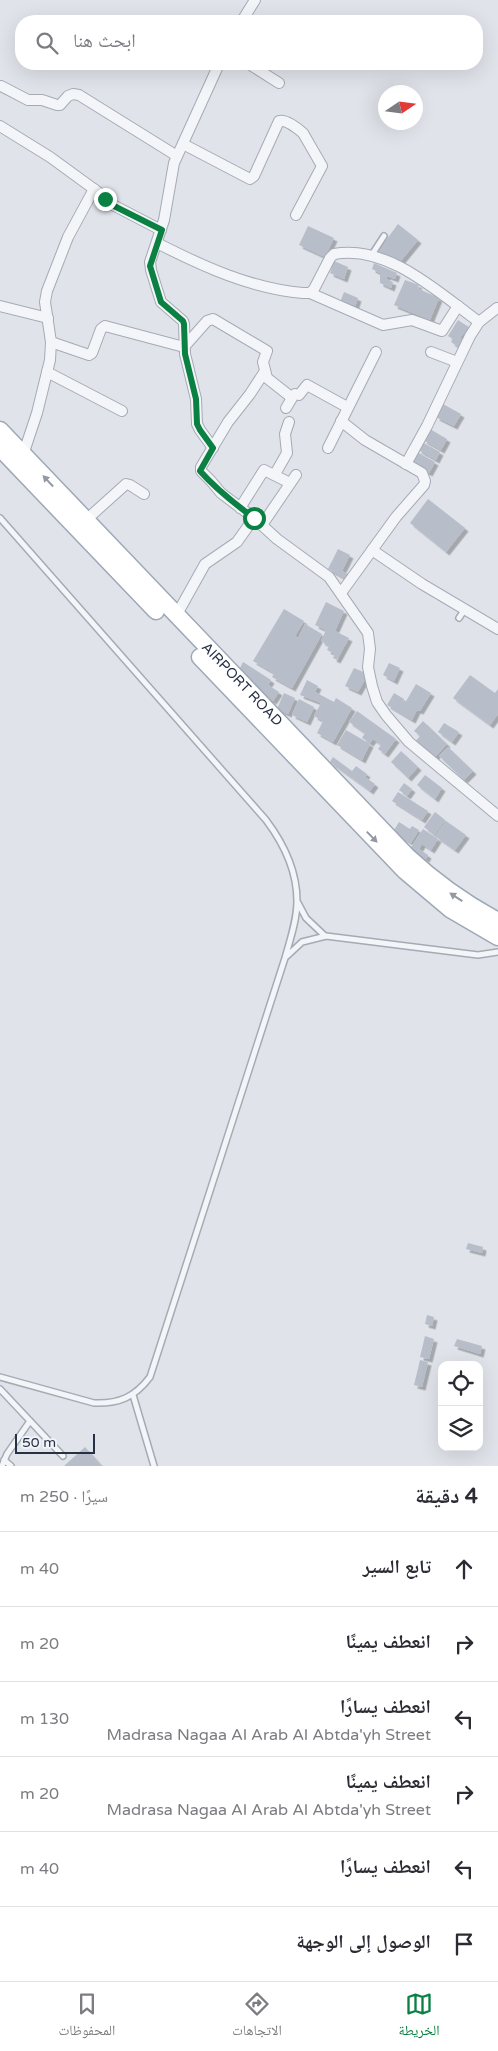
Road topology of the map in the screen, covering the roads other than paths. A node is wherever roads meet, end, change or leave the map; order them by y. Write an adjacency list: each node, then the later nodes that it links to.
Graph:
1 (255, 0): 2 (street)
2 (246, 15)
3 (217, 70): 8 (street)
4 (259, 70): 5 (street)
5 (279, 82)
6 (1, 86): 9 (street)
7 (0, 126): 10 (street)
8 (183, 144): 9 (street); 11 (street)
9 (177, 156): 12 (street)
10 (94, 189): 12 (street); 20 (street)
11 (296, 215)
12 (162, 230): 14 (street)
13 (384, 236): 15 (lane)
14 (157, 243): 16 (street); 23 (street)
15 (371, 256): 16 (street); 18 (street)
16 (310, 293): 18 (street)
17 (0, 306): 20 (street)
18 (458, 306): 21 (street)
19 (497, 308): 21 (street)
20 (48, 318): 22 (street)
21 (479, 322): 26 (street)
22 (51, 342): 23 (street); 28 (street)
23 (184, 347): 27 (street); 37 (street)
24 (376, 352): 30 (street)
25 (431, 352): 26 (street)
26 (457, 362): 40 (street)
27 (265, 371): 29 (street); 37 (street)
28 (47, 372): 32 (street); 39 (street)
29 (292, 398): 30 (street); 31 (street)
30 (348, 407): 33 (street)
31 (286, 408)
32 (122, 411)
33 (341, 421): 38 (street); 40 (street)
34 (290, 422): 41 (street)
35 (0, 430): 39 (main road, AIRPORT ROAD)
36 (0, 448): 58 (main road, AIRPORT ROAD, one-way to 58)
37 (213, 448): 43 (street)
38 (328, 448)
39 (23, 455): 46 (main road, AIRPORT ROAD, one-way to 39)
40 (406, 464): 48 (street)
41 (275, 474): 43 (street); 47 (street)
42 (144, 494): 46 (street)
43 (240, 508): 45 (street)
44 (0, 518): 55 (lane)
45 (254, 518): 47 (street); 51 (street)
46 (86, 520): 51 (main road, AIRPORT ROAD)
47 (262, 525): 49 (street)
48 (372, 550): 49 (street); 50 (street)
49 (341, 593): 54 (street)
50 (465, 609): 52 (lane); 53 (street)
51 (176, 616): 56 (main road, AIRPORT ROAD, one-way to 51)
52 (459, 618)
53 (498, 629)
54 (498, 816)
55 (298, 902): 57 (lane); 60 (lane)
56 (498, 921)
57 (326, 936): 59 (lane); 60 (lane)
58 (498, 937)
59 (498, 952)
60 (285, 958): 63 (lane)
61 (0, 1376): 63 (lane)
62 (0, 1389): 64 (lane)
63 (133, 1395): 69 (lane)
64 (30, 1421): 65 (lane); 66 (lane)
65 (63, 1456)
66 (4, 1460): 67 (lane); 68 (lane)
67 (2, 1466)
68 (11, 1466)
69 (154, 1466)

